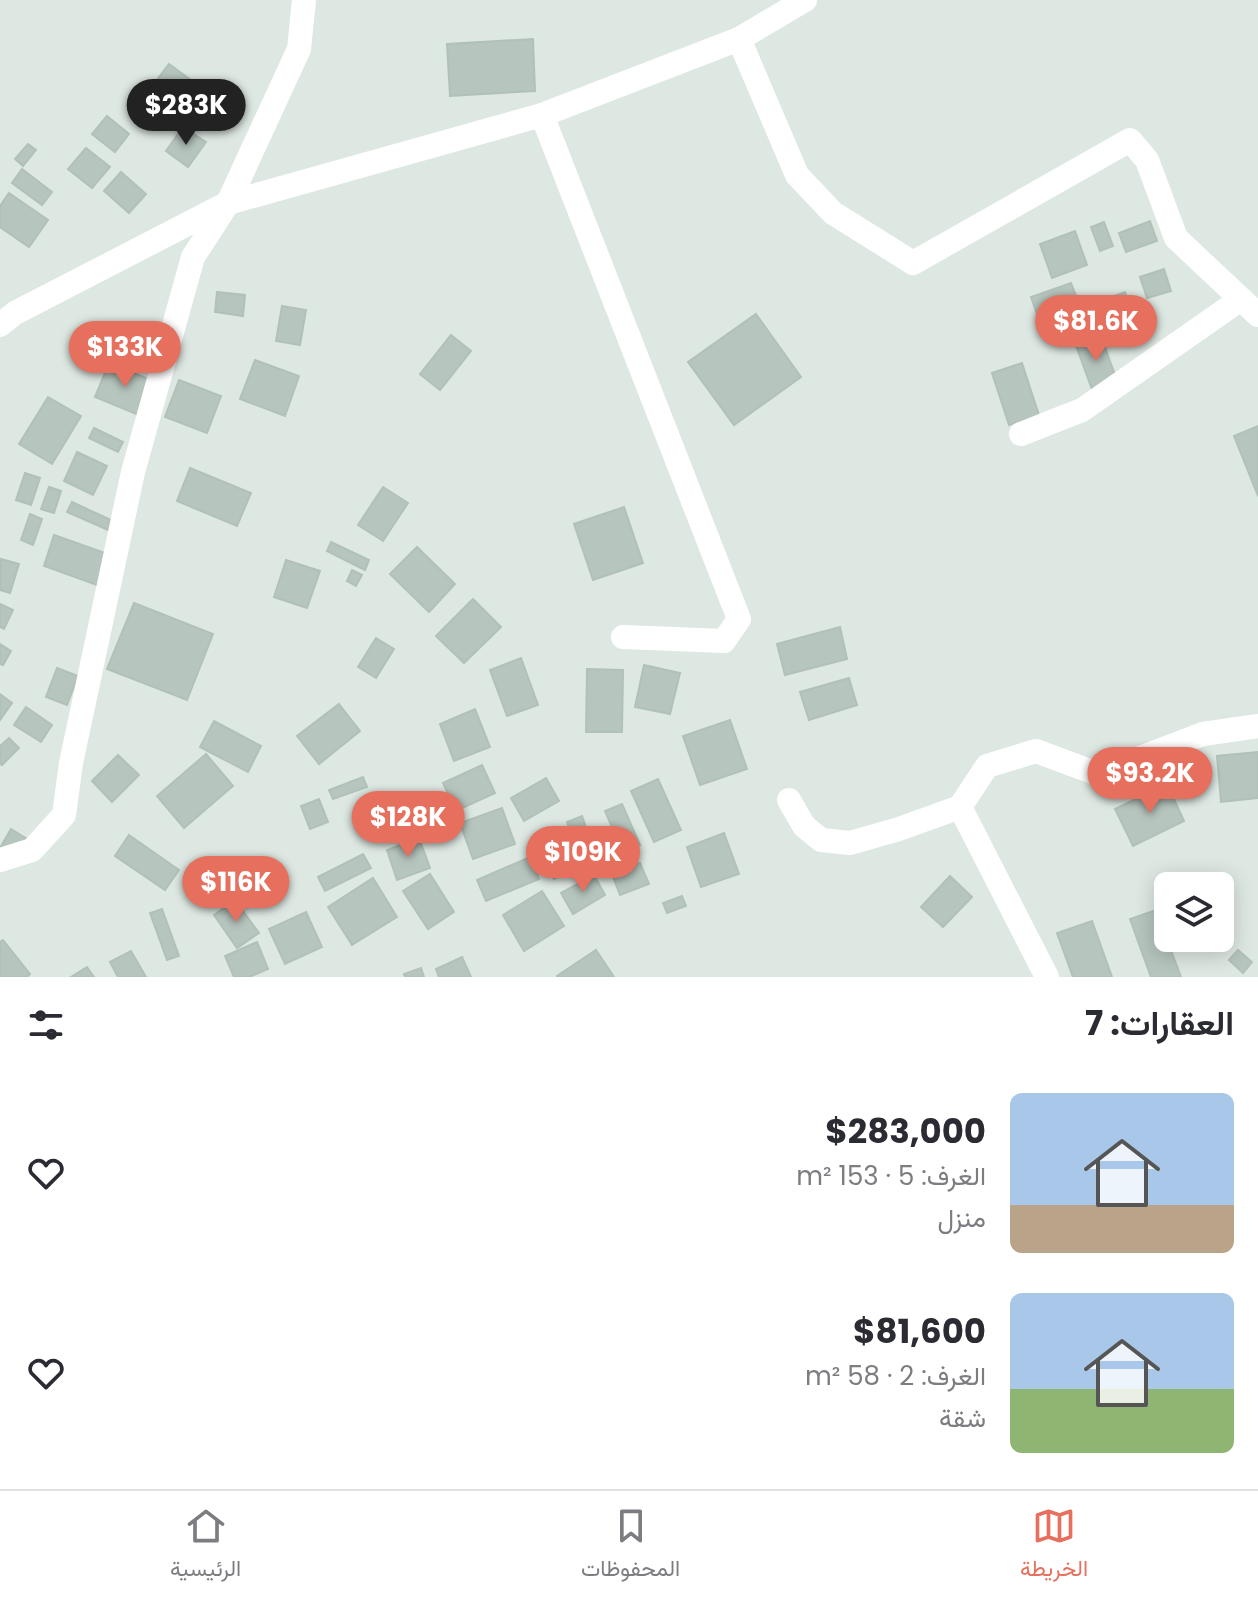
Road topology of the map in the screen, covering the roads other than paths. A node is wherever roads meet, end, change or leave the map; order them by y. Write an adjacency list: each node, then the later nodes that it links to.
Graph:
1 (304, 0): 5 (street)
2 (805, 0): 3 (street)
3 (739, 39): 4 (street); 6 (street)
4 (542, 115): 5 (street); 9 (street)
5 (228, 203): 7 (street); 13 (street)
6 (1249, 307): 8 (street)
7 (0, 325)
8 (1021, 434)
9 (623, 637)
10 (1258, 726): 12 (street)
11 (789, 800): 12 (street)
12 (960, 807): 14 (street)
13 (0, 860)
14 (1047, 977)

